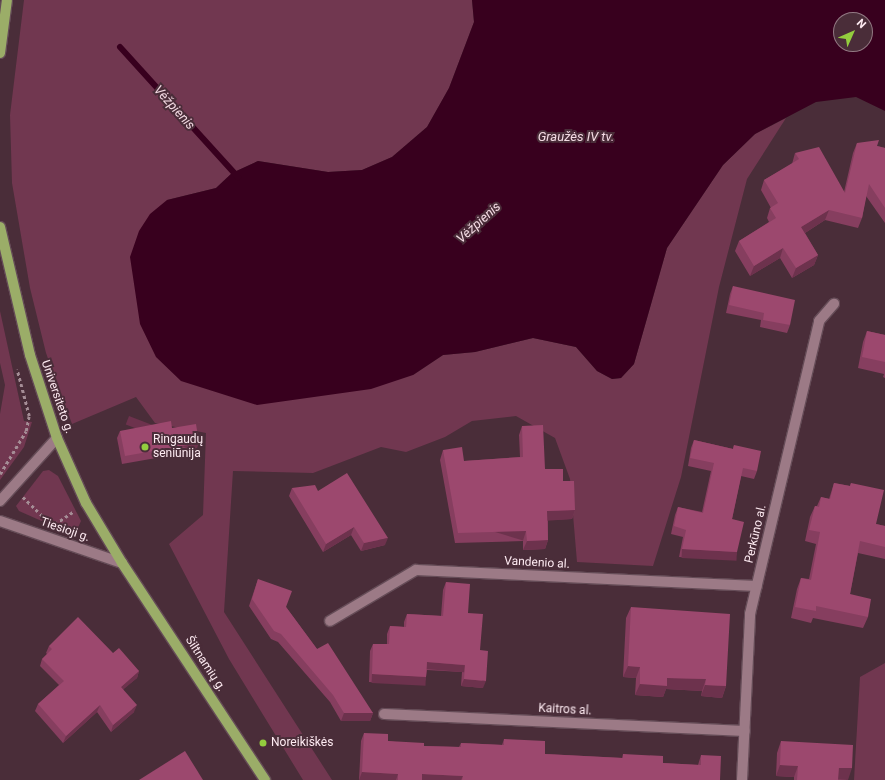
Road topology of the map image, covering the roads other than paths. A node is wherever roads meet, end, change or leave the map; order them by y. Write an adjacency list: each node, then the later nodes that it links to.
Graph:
1 (7, 0): 2 (main road)
2 (0, 53)
3 (0, 227): 5 (main road, Universiteto g.)
4 (834, 304): 9 (street, Perkūno al.)
5 (57, 438): 6 (street); 8 (main road, Universiteto g.)
6 (0, 501)
7 (0, 521): 8 (street, Tiesioji g.)
8 (122, 563): 13 (main road, Šiltnamių g.)
9 (757, 586): 10 (street, Vandenio al.); 12 (street, Perkūno al.)
10 (330, 621)
11 (384, 714): 12 (street, Kaitros al.)
12 (744, 731): 14 (street, Perkūno al.)
13 (265, 780)
14 (742, 780)

